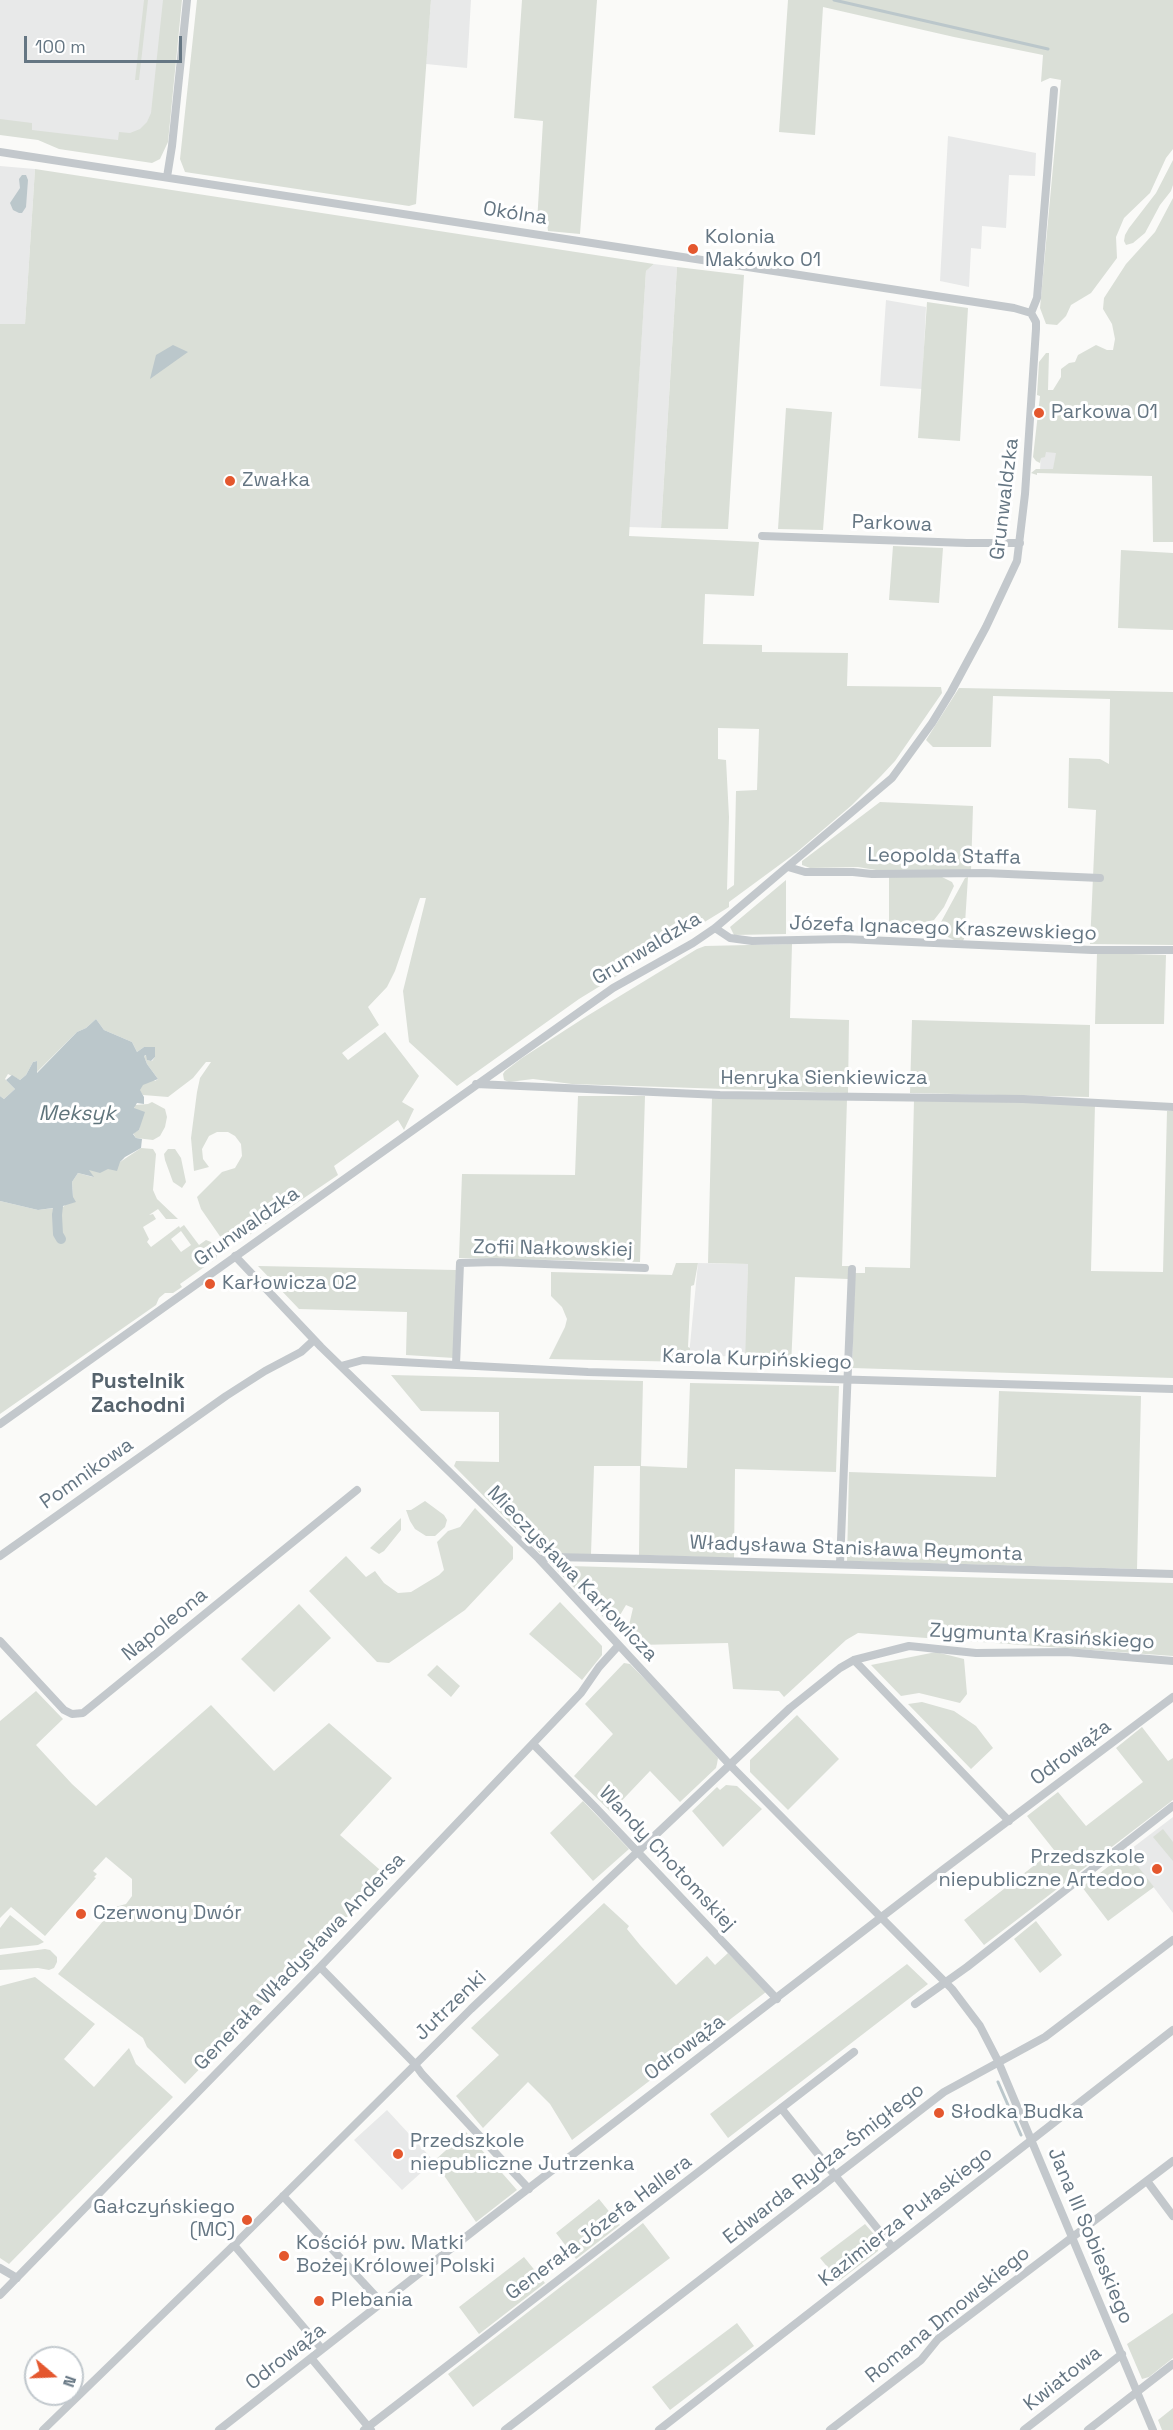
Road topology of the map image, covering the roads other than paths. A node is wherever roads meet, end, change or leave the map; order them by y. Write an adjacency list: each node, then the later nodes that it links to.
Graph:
1 (187, 0): 4 (street)
2 (1054, 90): 5 (street, Grunwaldzka)
3 (0, 152): 4 (street, Okólna)
4 (166, 177): 5 (street, Okólna)
5 (1028, 312): 7 (street, Grunwaldzka)
6 (762, 536): 7 (street, Parkowa)
7 (1020, 543): 8 (street, Grunwaldzka)
8 (788, 867): 9 (street, Leopolda Staffa); 10 (street, Grunwaldzka)
9 (1100, 878)
10 (715, 928): 11 (street, Józefa Ignacego Kraszewskiego); 12 (street, Grunwaldzka)
11 (1173, 950)
12 (476, 1084): 13 (street, Henryka Sienkiewicza); 14 (street, Grunwaldzka)
13 (1173, 1107)
14 (235, 1256): 17 (street, Mieczysława Karłowicza); 22 (street, Grunwaldzka)
15 (645, 1268): 18 (street, Zofii Nałkowskiej)
16 (852, 1269): 20 (street)
17 (314, 1340): 19 (street, Mieczysława Karłowicza); 24 (street, Pomnikowa)
18 (456, 1365): 19 (street, Karola Kurpińskiego); 20 (street, Karola Kurpińskiego)
19 (341, 1366): 25 (street, Mieczysława Karłowicza)
20 (848, 1380): 21 (street, Karola Kurpińskiego); 26 (street)
21 (1173, 1389)
22 (0, 1424)
23 (357, 1490): 28 (street, Napoleona)
24 (0, 1556)
25 (539, 1559): 26 (street, Władysława Stanisława Reymonta); 29 (street, Mieczysława Karłowicza)
26 (840, 1564): 27 (street, Władysława Stanisława Reymonta)
27 (1173, 1574)
28 (0, 1641)
29 (618, 1646): 34 (street, Generała Władysława Andersa); 35 (street, Mieczysława Karłowicza)
30 (909, 1646): 31 (street, Jutrzenki); 32 (street, Zygmunta Krasińskiego)
31 (854, 1660): 35 (street, Jutrzenki); 37 (street)
32 (1173, 1661)
33 (1173, 1697): 37 (street, Odrowąża)
34 (532, 1744): 38 (street, Wandy Chotomskiej); 41 (street, Generała Władysława Andersa)
35 (730, 1765): 38 (street, Jutrzenki); 39 (street, Mieczysława Karłowicza)
36 (1173, 1806): 42 (street)
37 (1009, 1821): 39 (street, Odrowąża)
38 (638, 1853): 43 (street, Wandy Chotomskiej); 48 (street, Jutrzenki)
39 (881, 1918): 42 (street, Jana III Sobieskiego); 43 (street, Odrowąża)
40 (1173, 1940): 47 (street, Edwarda Rydza-Śmigłego)
41 (320, 1967): 48 (street); 61 (street, Generała Władysława Andersa)
42 (945, 1982): 44 (street); 47 (street, Jana III Sobieskiego)
43 (777, 1999): 54 (street, Odrowąża)
44 (915, 2004)
45 (1173, 2030): 50 (street, Kazimierza Pułaskiego)
46 (854, 2052): 49 (street, Generała Józefa Hallera)
47 (998, 2061): 50 (street, Jana III Sobieskiego); 52 (street, Edwarda Rydza-Śmigłego)
48 (414, 2063): 54 (street); 55 (street, Jutrzenki)
49 (781, 2108): 52 (street); 69 (street, Generała Józefa Hallera)
50 (1031, 2141): 57 (street, Jana III Sobieskiego); 59 (street, Kazimierza Pułaskiego)
51 (1173, 2160): 53 (street, Romana Dmowskiego)
52 (837, 2175): 59 (street); 72 (street, Edwarda Rydza-Śmigłego)
53 (1147, 2181): 56 (street); 57 (street, Romana Dmowskiego)
54 (529, 2189): 63 (street, Odrowąża)
55 (283, 2196): 58 (street, Jutrzenki); 63 (street)
56 (1173, 2216)
57 (1071, 2237): 65 (street, Jana III Sobieskiego); 74 (street, Romana Dmowskiego)
58 (234, 2245): 64 (street); 70 (street, Jutrzenki)
59 (893, 2248): 73 (street, Kazimierza Pułaskiego)
60 (0, 2268): 61 (street)
61 (17, 2278): 62 (street, Generała Władysława Andersa)
62 (0, 2295)
63 (381, 2302): 64 (street, Odrowąża)
64 (322, 2349): 66 (street, Odrowąża)
65 (1122, 2354): 68 (street, Jana III Sobieskiego); 75 (street, Kwiatowa)
66 (311, 2358): 69 (street); 71 (street, Odrowąża)
67 (1173, 2364): 68 (street)
68 (1137, 2392): 76 (street); 77 (street, Jana III Sobieskiego)
69 (368, 2429)
70 (43, 2430)
71 (219, 2430)
72 (506, 2430)
73 (659, 2430)
74 (830, 2430)
75 (1024, 2430)
76 (1088, 2430)
77 (1153, 2430)

